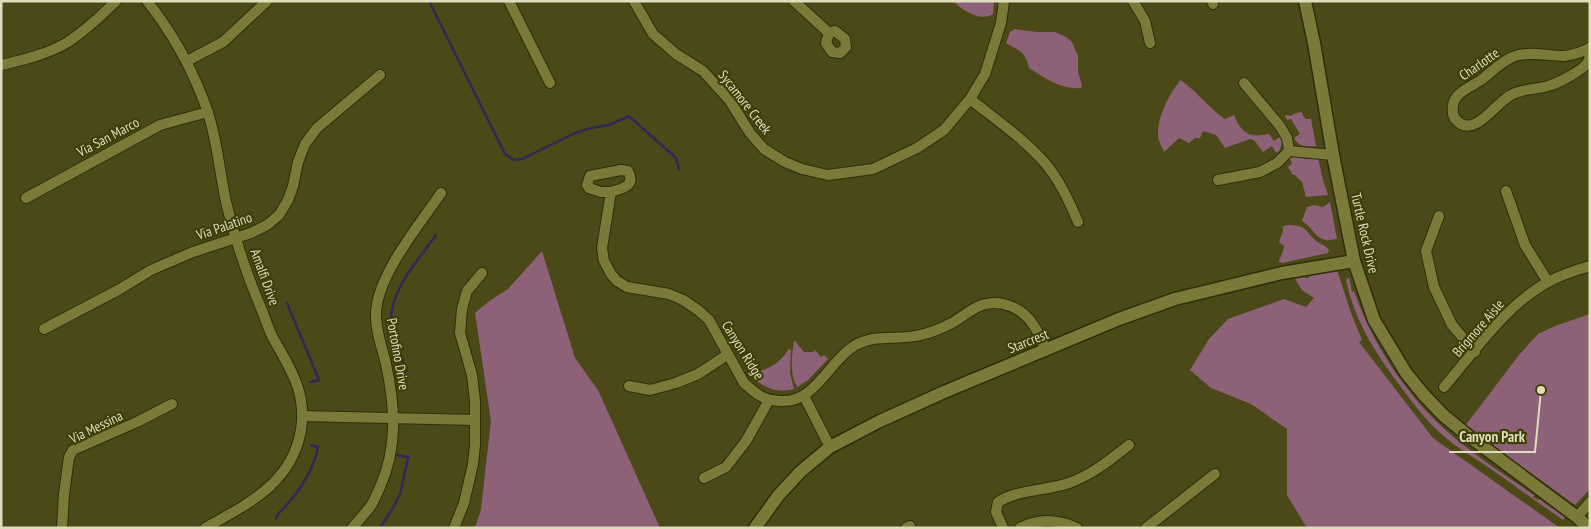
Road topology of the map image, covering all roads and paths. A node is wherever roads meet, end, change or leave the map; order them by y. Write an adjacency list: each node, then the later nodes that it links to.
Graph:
1 (116, 1): 14 (street)
2 (147, 1): 13 (street, Amalfi Drive)
3 (267, 1): 13 (street)
4 (509, 1): 16 (street)
5 (634, 1): 18 (street, Sycamore Creek)
6 (794, 1): 10 (street)
7 (1004, 1): 18 (street, Sycamore Creek)
8 (1134, 1): 11 (street)
9 (1305, 1): 21 (street, Turtle Rock Drive)
10 (828, 34)
11 (1150, 42)
12 (1590, 48): 12 (street, Charlotte)
13 (187, 61): 19 (street, Amalfi Drive)
14 (1, 65)
15 (380, 75): 29 (street, Via Palatino)
16 (550, 83)
17 (1244, 83): 20 (street)
18 (970, 99): 28 (street)
19 (208, 112): 26 (street, Via San Marco); 29 (street, Amalfi Drive)
20 (1289, 151): 21 (street); 22 (street)
21 (1333, 156): 30 (street, Turtle Rock Drive)
22 (1218, 180)
23 (1506, 191): 33 (street)
24 (611, 192): 37 (street, Canyon Ridge)
25 (442, 193): 44 (street, Portofino Drive)
26 (26, 198)
27 (1439, 216): 36 (street)
28 (1078, 222)
29 (236, 238): 34 (street, Via Palatino); 43 (street, Amalfi Drive)
30 (1354, 261): 35 (street, Starcrest); 51 (street, Turtle Rock Drive)
31 (1590, 266): 33 (street, Brigmore Aisle)
32 (482, 273): 45 (street)
33 (1548, 282): 36 (street, Brigmore Aisle)
34 (44, 330)
35 (1046, 350): 40 (street); 47 (street, Starcrest)
36 (1475, 352): 39 (street, Brigmore Aisle)
37 (727, 356): 38 (street); 41 (street, Canyon Ridge)
38 (629, 386)
39 (1444, 387)
40 (804, 396): 41 (street); 47 (street)
41 (769, 400): 49 (street)
42 (172, 404): 52 (street, Via Messina)
43 (302, 416): 44 (street); 53 (street, Amalfi Drive)
44 (393, 419): 45 (street); 54 (street, Portofino Drive)
45 (475, 420): 55 (street)
46 (1128, 445): 57 (street)
47 (830, 447): 56 (street, Starcrest)
48 (1215, 474): 60 (street)
49 (704, 478)
50 (1590, 502): 51 (street)
51 (1577, 517): 61 (street, Turtle Rock Drive)
52 (62, 528)
53 (205, 528)
54 (352, 528)
55 (454, 528)
56 (755, 528)
57 (1002, 528)
58 (1020, 528): 59 (street)
59 (1077, 528)
60 (1146, 528)
61 (1589, 528)

